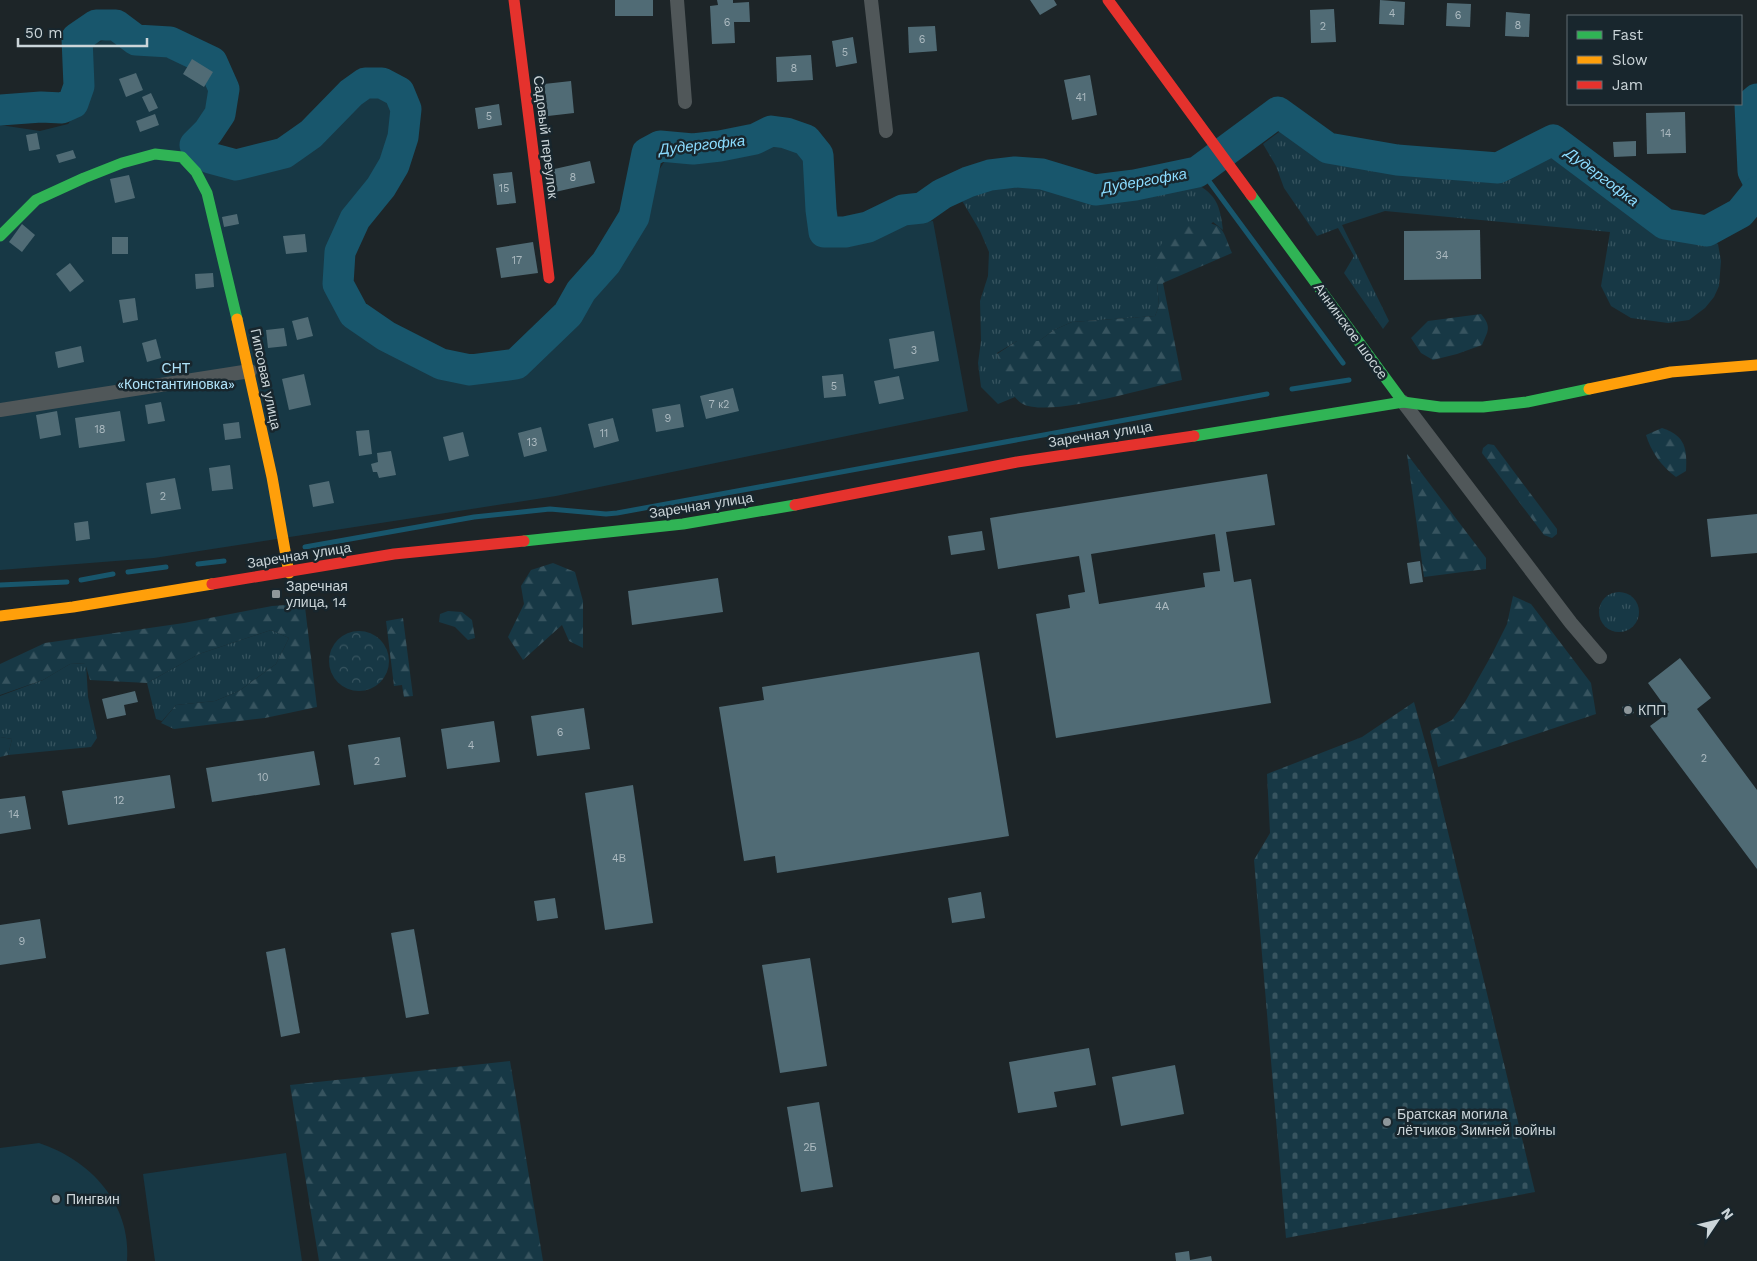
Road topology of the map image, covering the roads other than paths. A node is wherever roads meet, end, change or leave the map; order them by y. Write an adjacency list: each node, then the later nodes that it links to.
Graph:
1 (514, 0): 8 (street, Садовый переулок)
2 (677, 0): 5 (street)
3 (871, 0): 6 (street)
4 (1108, 0): 11 (street, Аннинское шоссе)
5 (685, 102)
6 (886, 131)
7 (0, 236): 10 (street, Гипсовая улица)
8 (549, 278)
9 (1757, 364): 11 (street, Заречная улица)
10 (250, 371): 12 (street); 13 (street, Гипсовая улица)
11 (1403, 402): 13 (street, Заречная улица); 15 (street, Аннинское шоссе)
12 (0, 410)
13 (289, 573): 14 (street, Заречная улица)
14 (0, 616)
15 (1600, 657)

